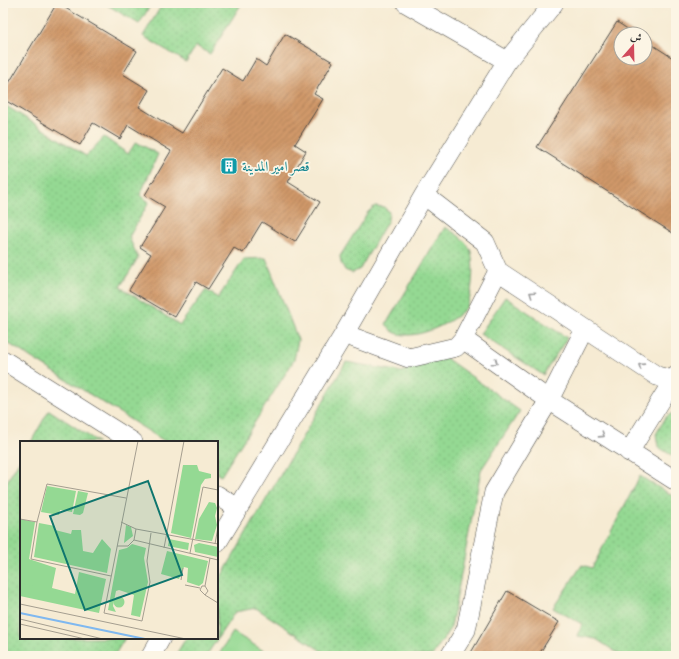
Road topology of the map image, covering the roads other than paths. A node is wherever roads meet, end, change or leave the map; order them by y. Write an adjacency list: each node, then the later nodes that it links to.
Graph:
1 (406, 3): 3 (lane)
2 (554, 3): 3 (lane)
3 (507, 61): 4 (lane)
4 (424, 194): 5 (lane); 7 (lane)
5 (498, 271): 6 (lane, one-way to 5); 8 (lane)
6 (585, 329): 10 (lane, one-way to 6); 11 (lane)
7 (344, 334): 8 (lane); 16 (lane)
8 (463, 339): 11 (lane, one-way to 11)
9 (3, 360): 12 (lane)
10 (675, 379): 13 (lane)
11 (549, 400): 13 (lane, one-way to 13); 20 (lane)
12 (131, 441)
13 (629, 452): 14 (lane)
14 (676, 481)
15 (218, 496): 16 (lane)
16 (238, 508): 17 (lane)
17 (218, 541)
18 (160, 639): 19 (lane)
19 (150, 656)
20 (450, 656)

